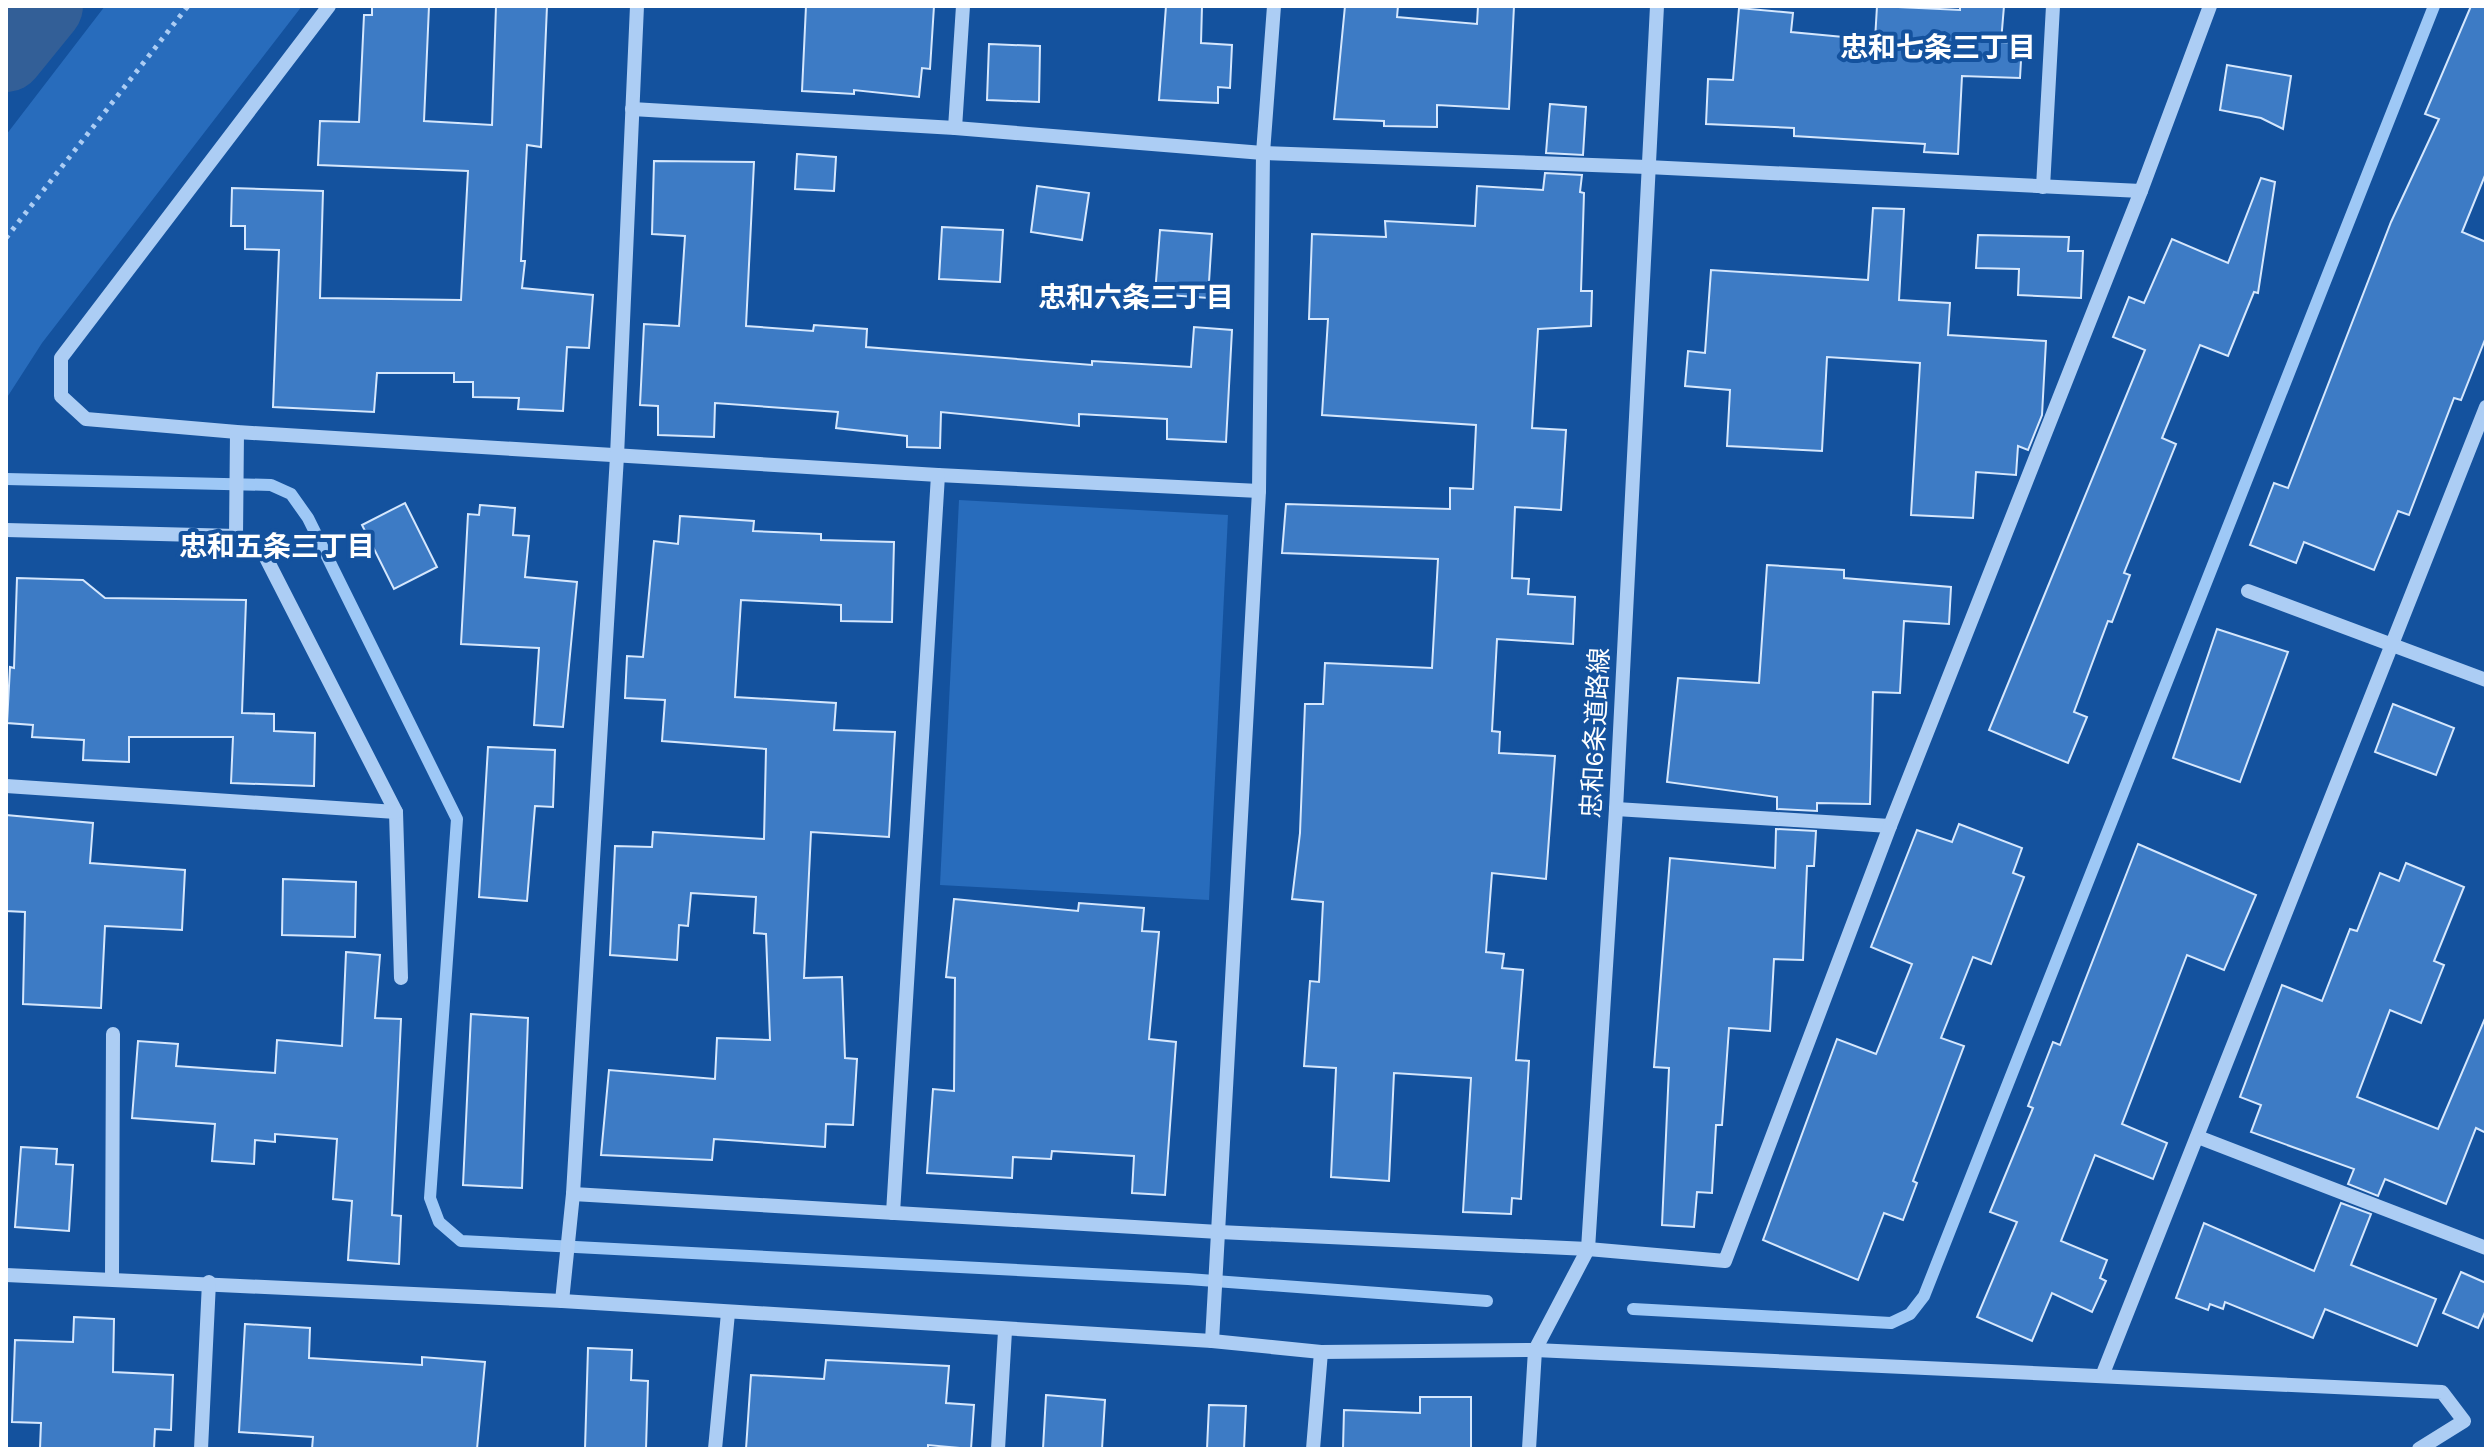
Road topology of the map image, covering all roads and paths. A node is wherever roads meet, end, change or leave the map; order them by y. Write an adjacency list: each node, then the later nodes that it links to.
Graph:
1 (188, 6): 15 (path)
2 (329, 6): 17 (street)
3 (637, 6): 9 (street)
4 (963, 6): 10 (street)
5 (1274, 6): 11 (street)
6 (1657, 6): 12 (street, 忠和6条道路線)
7 (2053, 6): 13 (street)
8 (2210, 6): 14 (street)
9 (632, 109): 10 (street); 18 (street)
10 (955, 128): 11 (street)
11 (1263, 153): 12 (street); 20 (street)
12 (1647, 167): 13 (street); 27 (street, 忠和6条道路線)
13 (2043, 187): 14 (street)
14 (2141, 191): 29 (street)
15 (6, 238)
16 (2486, 407): 24 (street)
17 (237, 432): 18 (street); 22 (street)
18 (617, 456): 19 (street); 33 (street)
19 (938, 475): 20 (street); 34 (street)
20 (1259, 491): 35 (street)
21 (6, 530): 22 (street)
22 (236, 536): 28 (street)
23 (2248, 591): 24 (street)
24 (2393, 644): 25 (street); 32 (street)
25 (2486, 680)
26 (6, 786): 28 (street)
27 (1616, 809): 29 (street); 37 (street, 忠和6条道路線)
28 (396, 812): 30 (street)
29 (1890, 826): 37 (street)
30 (401, 978)
31 (113, 1034): 39 (street)
32 (2198, 1137): 36 (street); 47 (street)
33 (573, 1194): 34 (street); 41 (street)
34 (893, 1213): 35 (street)
35 (1219, 1232): 37 (street); 44 (street)
36 (2486, 1248)
37 (1588, 1249): 45 (street, 忠和6条道路線)
38 (6, 1275): 39 (street)
39 (112, 1278): 40 (street)
40 (209, 1282): 41 (street); 48 (street)
41 (562, 1301): 42 (street)
42 (728, 1313): 43 (street); 49 (street)
43 (1005, 1331): 44 (street); 50 (street)
44 (1212, 1341): 46 (street)
45 (1535, 1350): 46 (street); 47 (street); 52 (street, 忠和6条道路線)
46 (1321, 1352): 51 (street)
47 (2102, 1376): 53 (street)
48 (201, 1449)
49 (715, 1449)
50 (998, 1449)
51 (1313, 1449)
52 (1529, 1449)
53 (2419, 1449)

